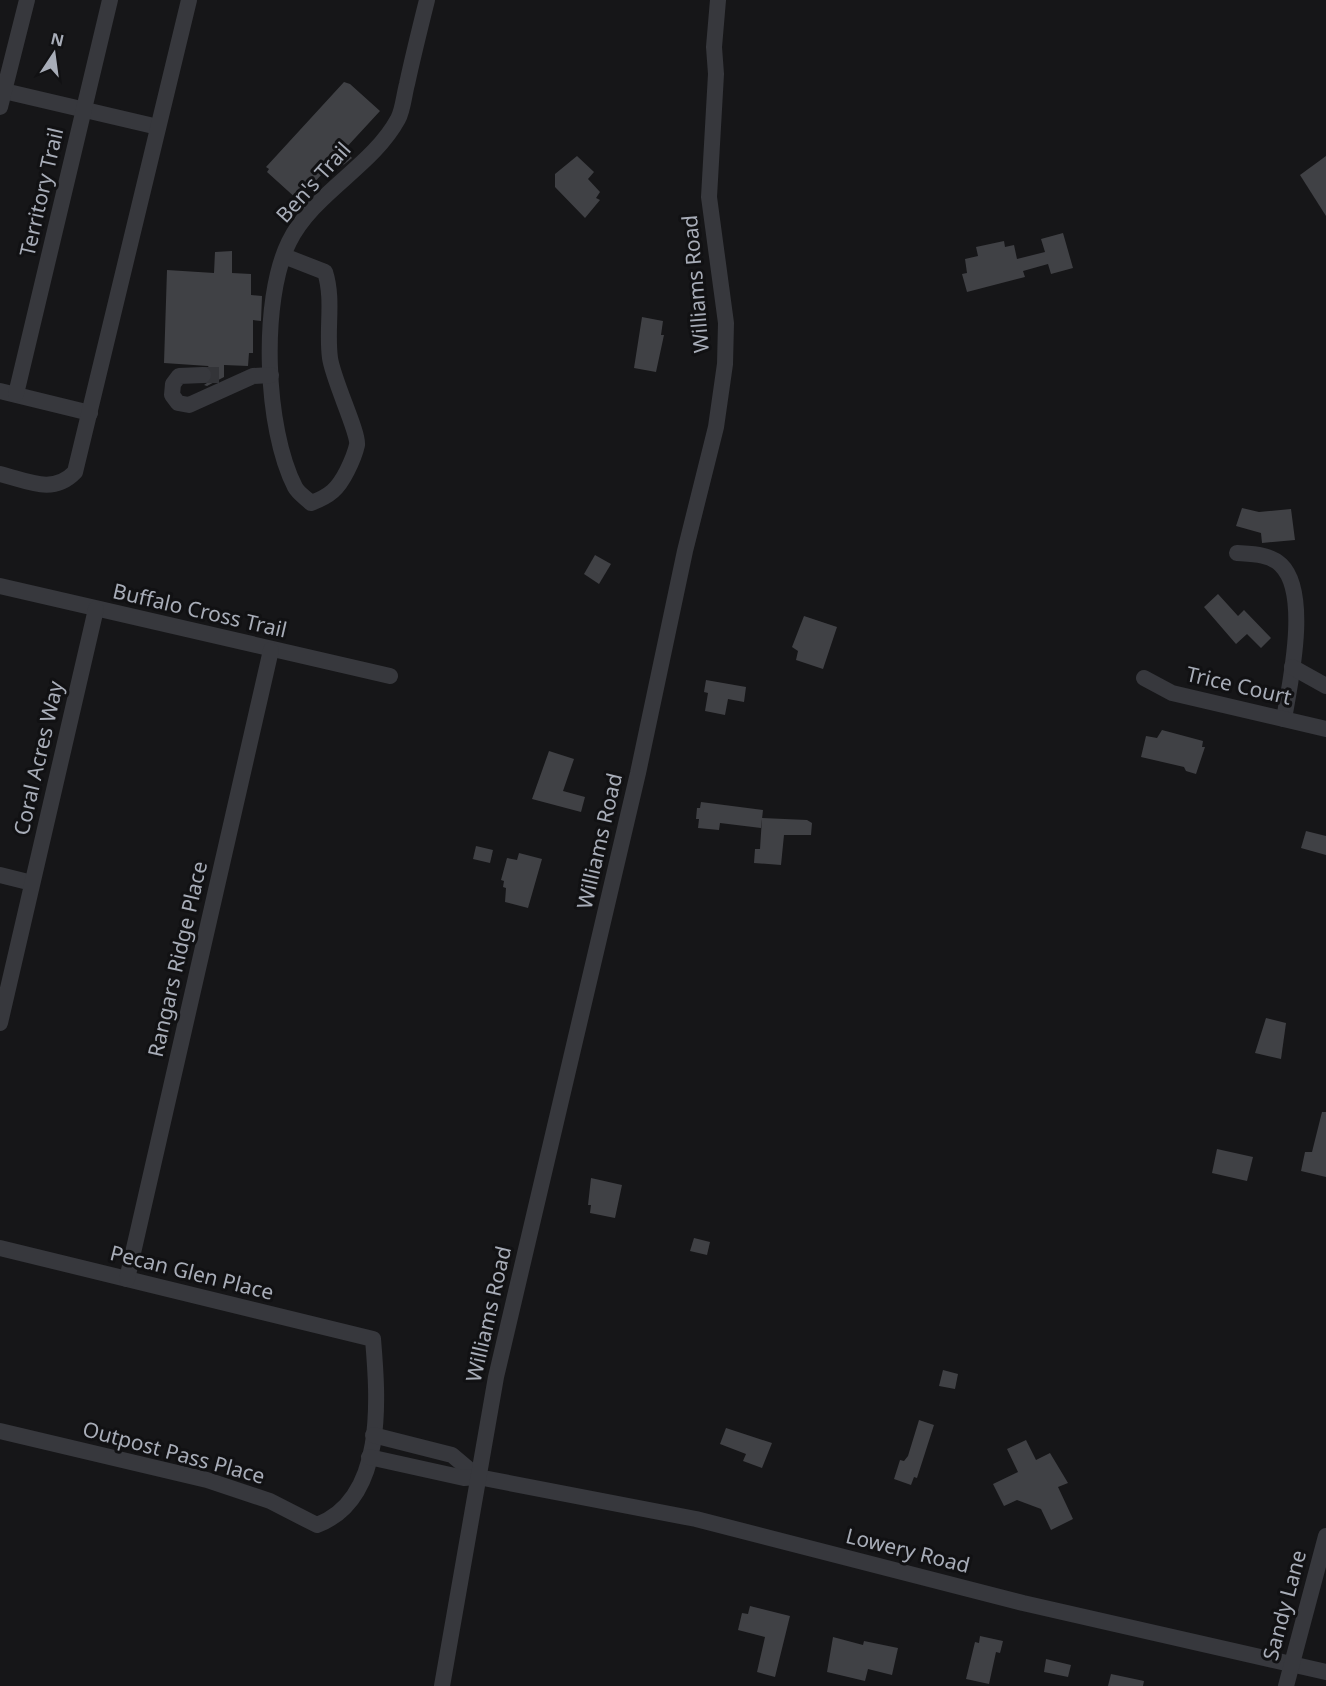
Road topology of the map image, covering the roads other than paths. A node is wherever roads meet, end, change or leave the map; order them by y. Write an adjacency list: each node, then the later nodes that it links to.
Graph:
1 (27, 0): 6 (street)
2 (110, 0): 7 (street, Territory Trail)
3 (189, 0): 8 (street)
4 (427, 0): 9 (street, Ben's Trail)
5 (718, 0): 35 (street, Williams Road)
6 (1, 96): 7 (street)
7 (84, 110): 8 (street); 14 (street, Territory Trail)
8 (158, 128): 15 (street)
9 (284, 256): 12 (street, Ben's Trail); 12 (street, Ben's Trail)
10 (203, 375): 13 (street)
11 (224, 375): 13 (street)
12 (271, 375): 13 (street)
13 (253, 376)
14 (8, 393): 15 (street)
15 (90, 414): 16 (street)
16 (0, 474)
17 (1237, 553): 21 (street)
18 (0, 586): 19 (street, Buffalo Cross Trail)
19 (96, 609): 20 (street, Buffalo Cross Trail); 28 (street, Coral Acres Way)
20 (271, 650): 22 (street, Buffalo Cross Trail); 31 (street, Rangars Ridge Place)
21 (1292, 667): 24 (street); 25 (street)
22 (390, 676)
23 (1144, 678): 25 (street, Trice Court)
24 (1326, 686)
25 (1284, 719): 26 (street, Trice Court)
26 (1326, 729)
27 (0, 875): 28 (street)
28 (32, 883): 29 (street, Coral Acres Way)
29 (0, 1023)
30 (0, 1248): 31 (street, Pecan Glen Place)
31 (127, 1279): 33 (street, Pecan Glen Place)
32 (0, 1431): 34 (street, Outpost Pass Place)
33 (373, 1435): 34 (street); 35 (street, Lowery Road)
34 (369, 1457): 35 (street, Lowery Road)
35 (478, 1477): 37 (street, Lowery Road); 39 (street, Williams Road)
36 (1326, 1536): 37 (street, Sandy Lane)
37 (1291, 1666): 38 (street, Lowery Road); 40 (street, Sandy Lane)
38 (1326, 1672)
39 (442, 1686)
40 (1286, 1686)

